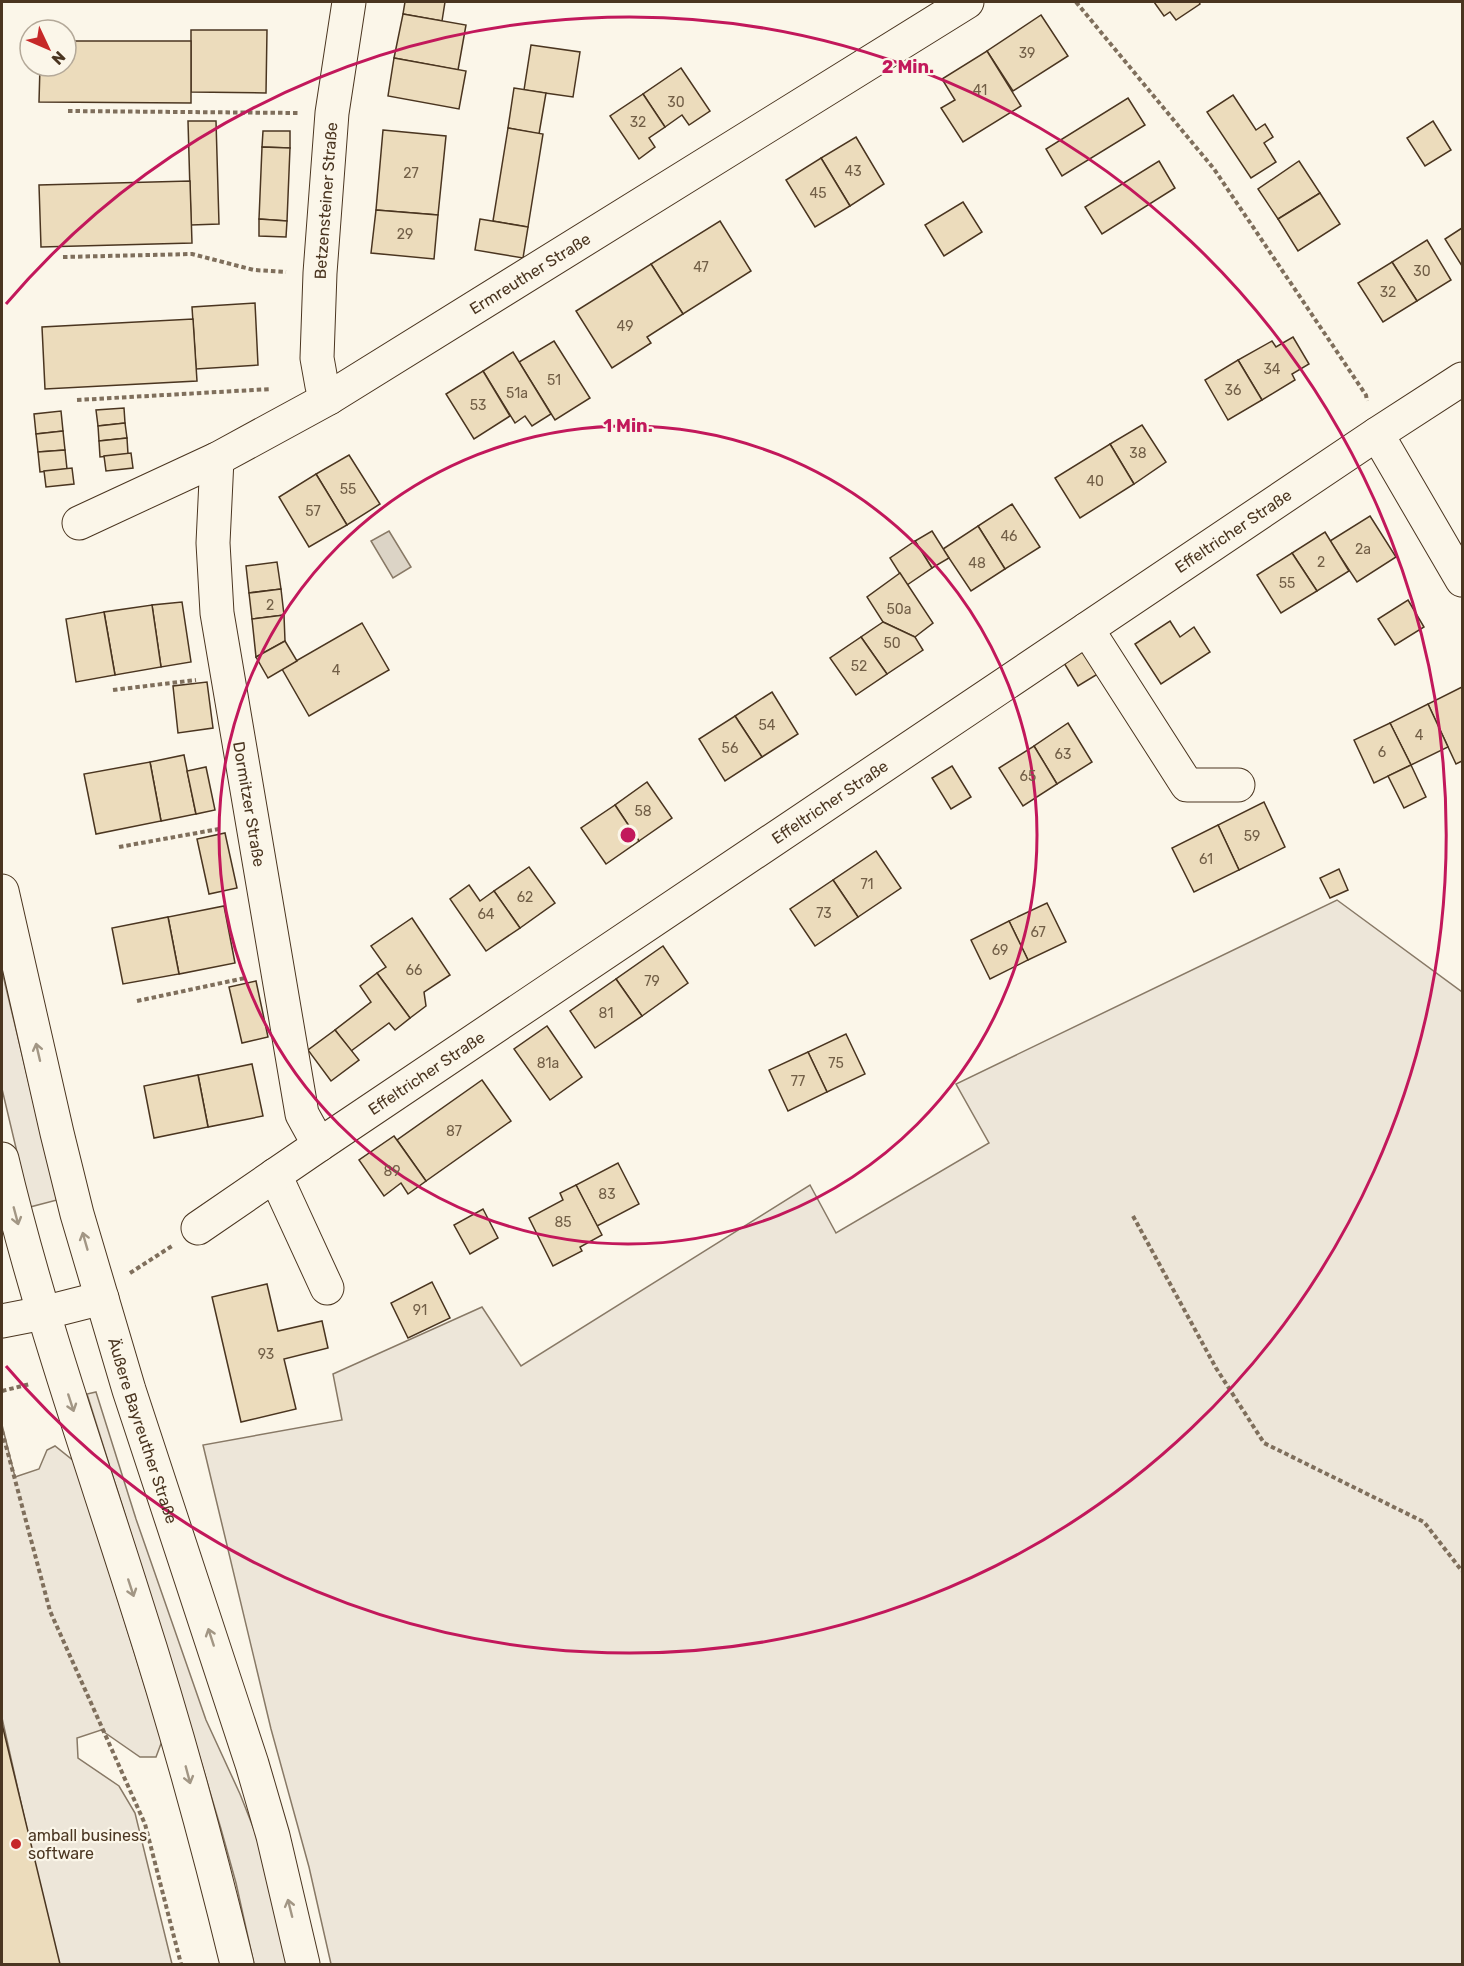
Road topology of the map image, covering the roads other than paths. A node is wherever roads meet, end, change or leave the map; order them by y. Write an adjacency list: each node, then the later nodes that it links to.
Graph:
1 (349, 2): 4 (street, Betzensteiner Straße)
2 (967, 2): 4 (street, Ermreuther Straße)
3 (1462, 379): 5 (street, Effeltricher Straße)
4 (326, 392): 6 (street, Ermreuther Straße)
5 (1377, 434): 8 (street); 9 (street, Effeltricher Straße)
6 (217, 459): 7 (street, Ermreuther Straße); 12 (street, Dormitzer Straße)
7 (79, 523)
8 (1462, 580)
9 (1087, 629): 10 (street); 12 (street, Effeltricher Straße)
10 (1238, 785)
11 (2, 891): 16 (street, Äußere Bayreuther Straße, one-way to 11)
12 (319, 1144): 14 (street, Effeltricher Straße)
13 (2, 1159): 18 (street, one-way to 18)
14 (275, 1175): 15 (street, Effeltricher Straße); 17 (street)
15 (198, 1228)
16 (113, 1287): 18 (street); 21 (street, Äußere Bayreuther Straße, one-way to 16)
17 (327, 1288)
18 (43, 1312): 19 (street); 20 (street, one-way to 20)
19 (2, 1320)
20 (237, 1965)
21 (303, 1965)

